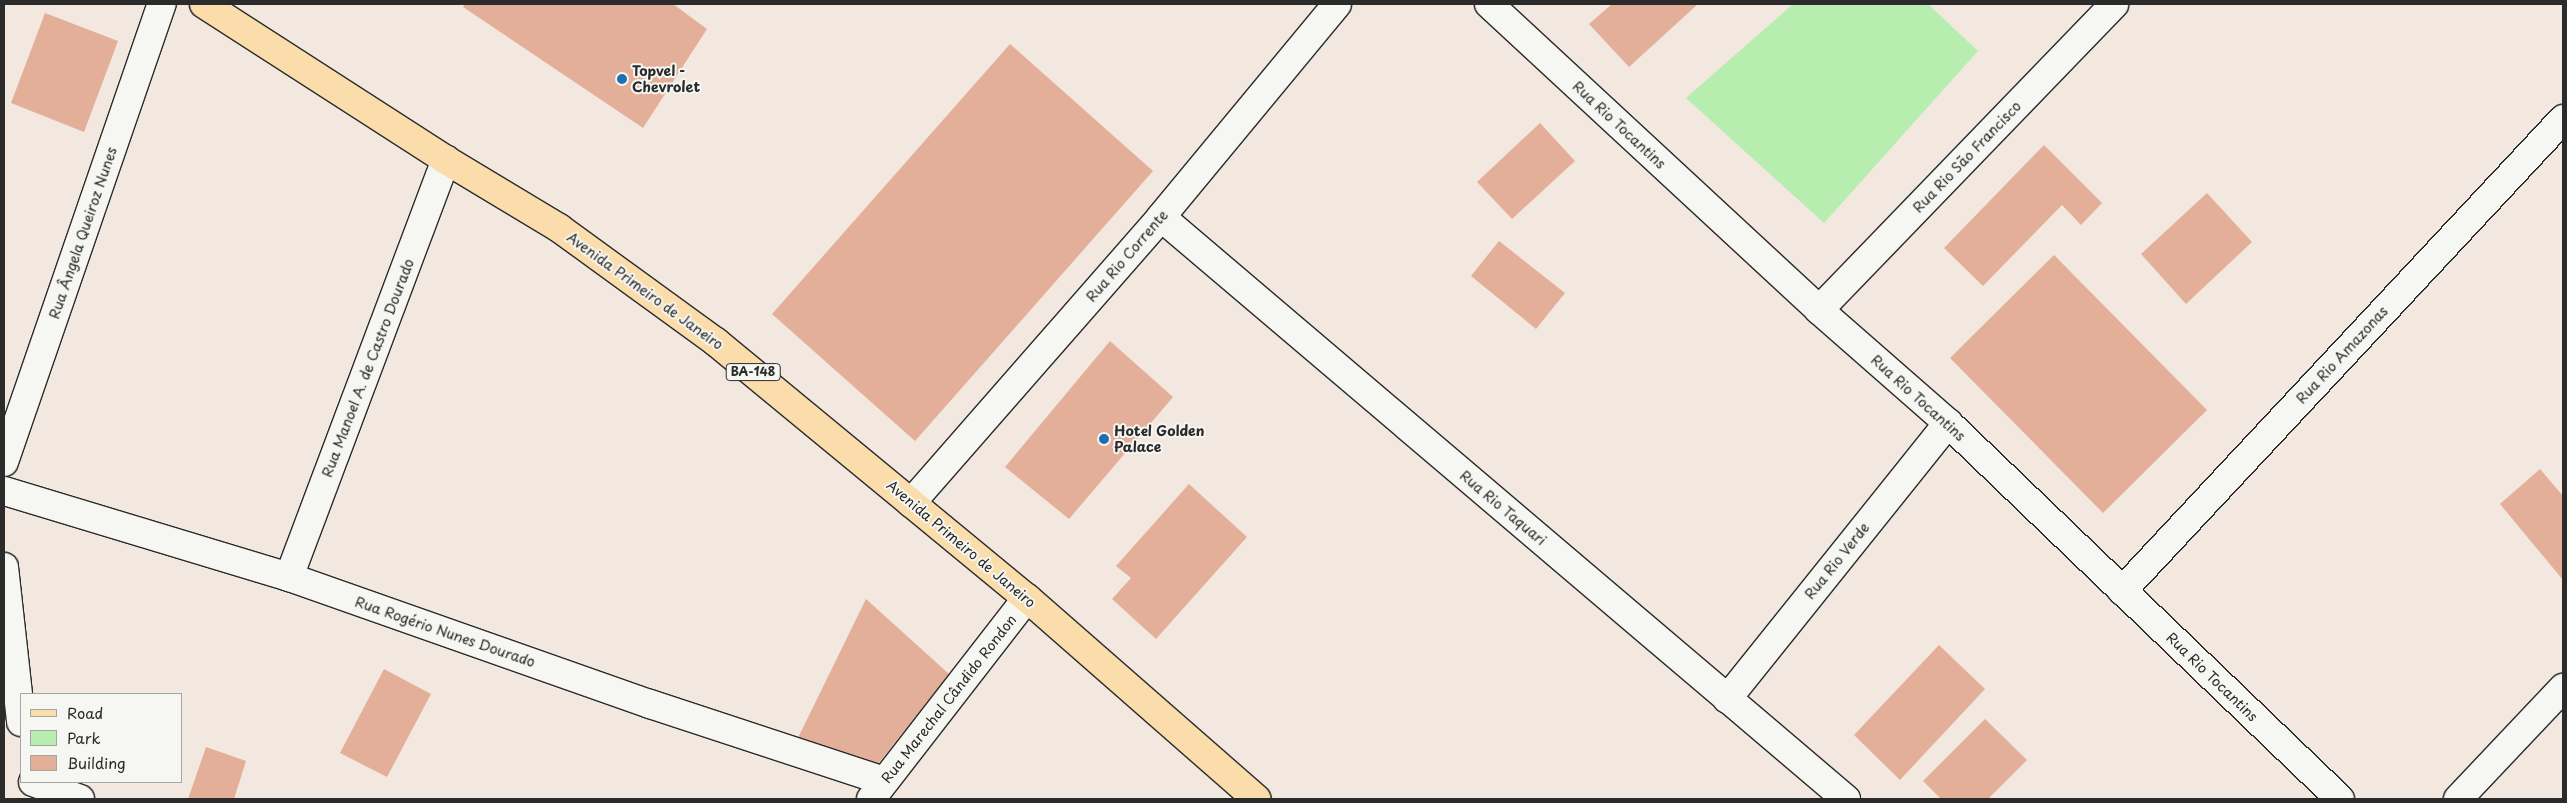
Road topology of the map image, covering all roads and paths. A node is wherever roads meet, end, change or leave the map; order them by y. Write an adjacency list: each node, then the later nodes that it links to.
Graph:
1 (162, 4): 11 (street, Rua Ângela Queiroz Nunes)
2 (204, 4): 7 (main road, Avenida Primeiro de Janeiro / BA-148)
3 (1338, 4): 8 (street, Rua Rio Corrente)
4 (1490, 4): 9 (street, Rua Rio Tocantins)
5 (2114, 4): 9 (street, Rua Rio São Francisco)
6 (2563, 119): 16 (street, Rua Rio Amazonas)
7 (446, 160): 13 (main road, Avenida Primeiro de Janeiro / BA-148); 15 (street, Rua Manoel A. de Castro Dourado)
8 (1161, 217): 13 (street, Rua Rio Corrente); 19 (street, Rua Rio Taquari)
9 (1819, 310): 10 (street, Rua Rio Tocantins)
10 (1948, 423): 16 (street, Rua Rio Tocantins); 19 (street, Rua Rio Verde)
11 (4, 462)
12 (4, 491): 15 (street, Rua Rogério Nunes Dourado)
13 (910, 503): 17 (main road, Avenida Primeiro de Janeiro / BA-148)
14 (4, 567): 20 (street)
15 (289, 577): 23 (street, Rua Rogério Nunes Dourado)
16 (2122, 591): 28 (street, Rua Rio Tocantins)
17 (1027, 598): 23 (street, Rua Marechal Cândido Rondon); 26 (main road, Avenida Primeiro de Janeiro / BA-148)
18 (2563, 688): 29 (street)
19 (1727, 698): 27 (street, Rua Rio Taquari)
20 (20, 713)
21 (28, 783): 24 (street)
22 (36, 783): 25 (street)
23 (878, 790)
24 (29, 799)
25 (80, 799)
26 (1257, 799)
27 (1846, 799)
28 (2340, 799)
29 (2458, 799)

